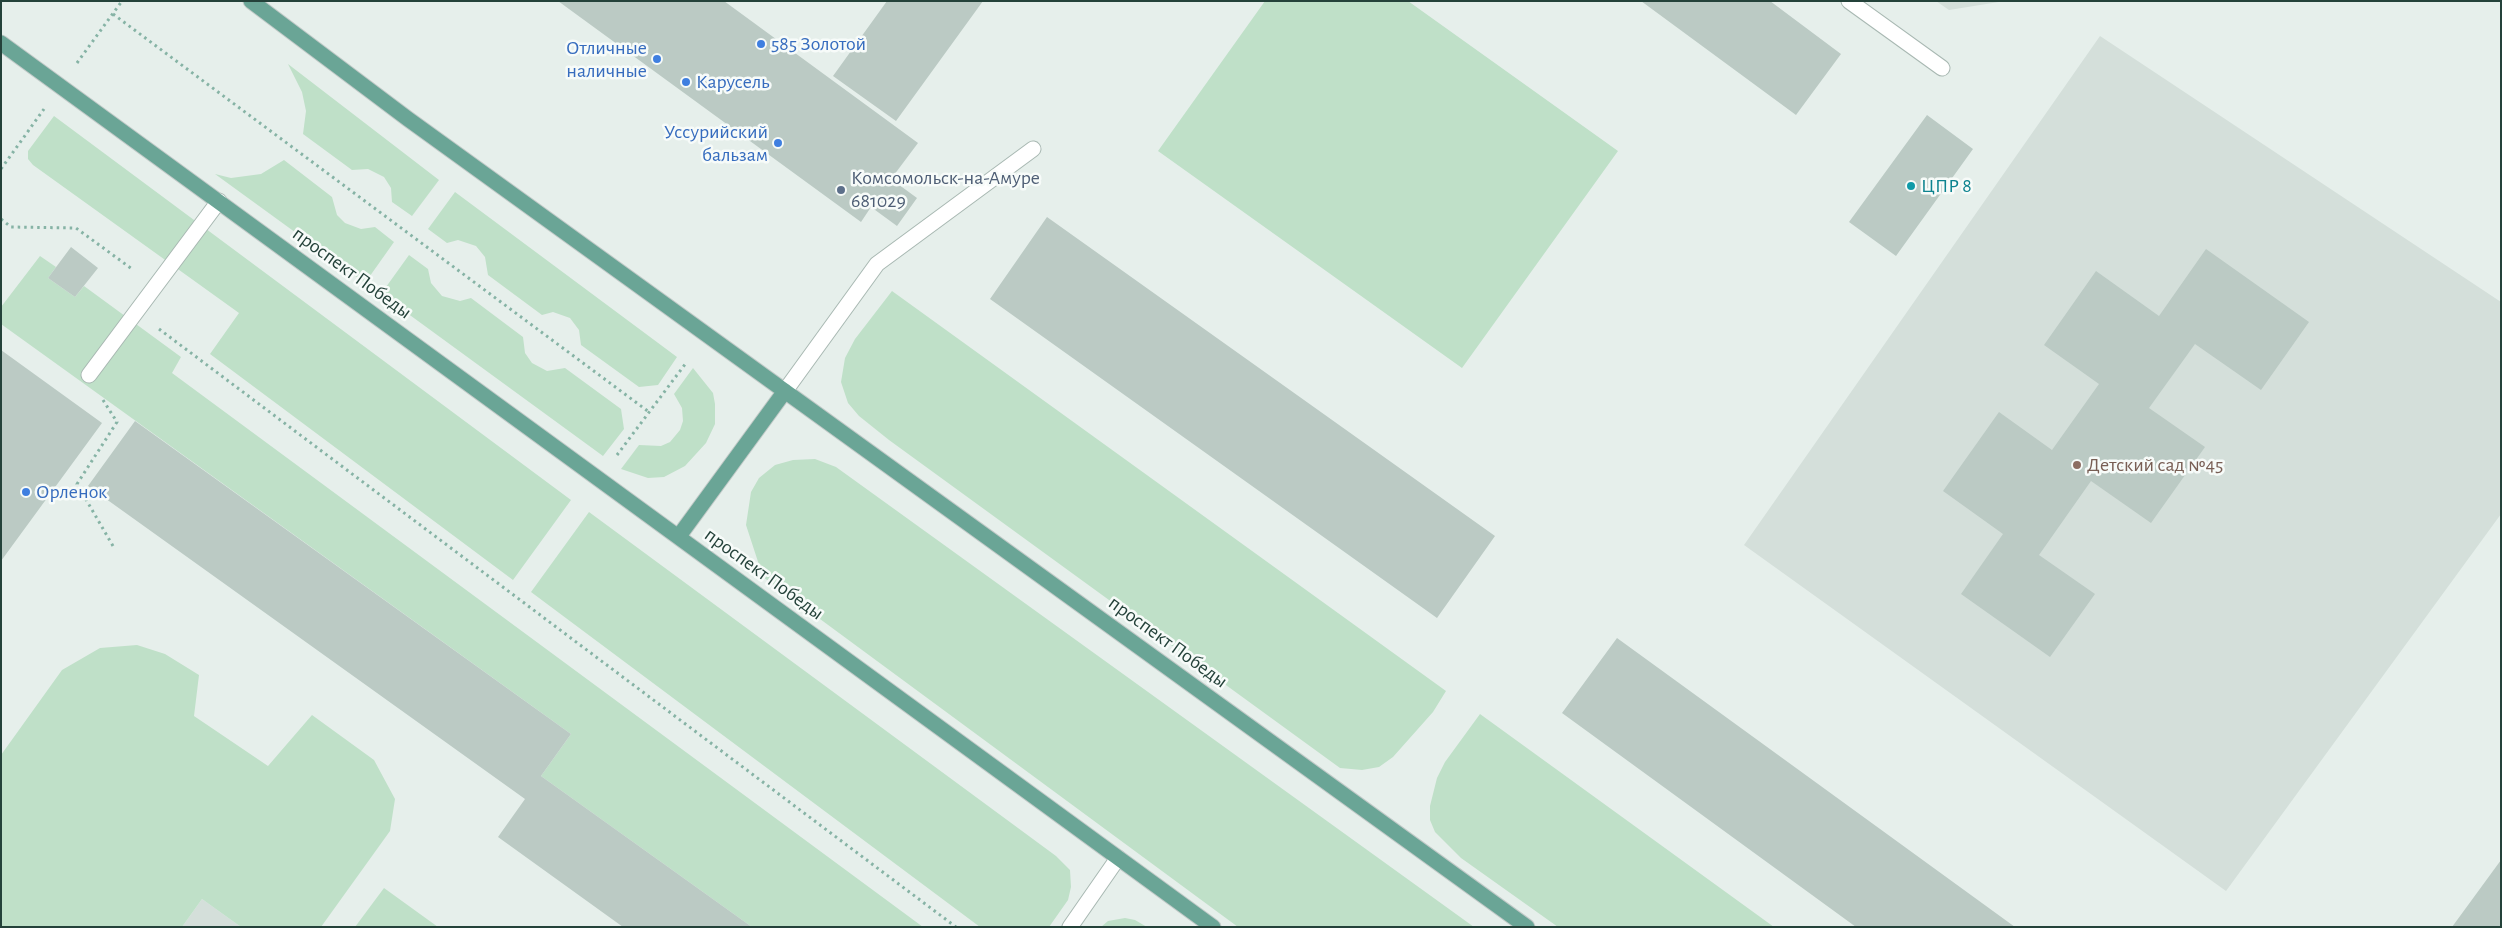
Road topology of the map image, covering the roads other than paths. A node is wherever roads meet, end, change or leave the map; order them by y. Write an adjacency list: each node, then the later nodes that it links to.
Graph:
1 (251, 1): 8 (main road, проспект Победы)
2 (1848, 1): 4 (lane)
3 (1, 43): 6 (main road, проспект Победы)
4 (1942, 68)
5 (1033, 149): 8 (lane)
6 (219, 201): 7 (lane); 9 (main road, проспект Победы)
7 (89, 375)
8 (785, 391): 9 (main road, проспект Победы); 13 (main road, проспект Победы)
9 (679, 536): 10 (main road, проспект Победы)
10 (1118, 858): 11 (lane); 12 (main road, проспект Победы)
11 (1070, 927)
12 (1213, 927)
13 (1527, 927)

